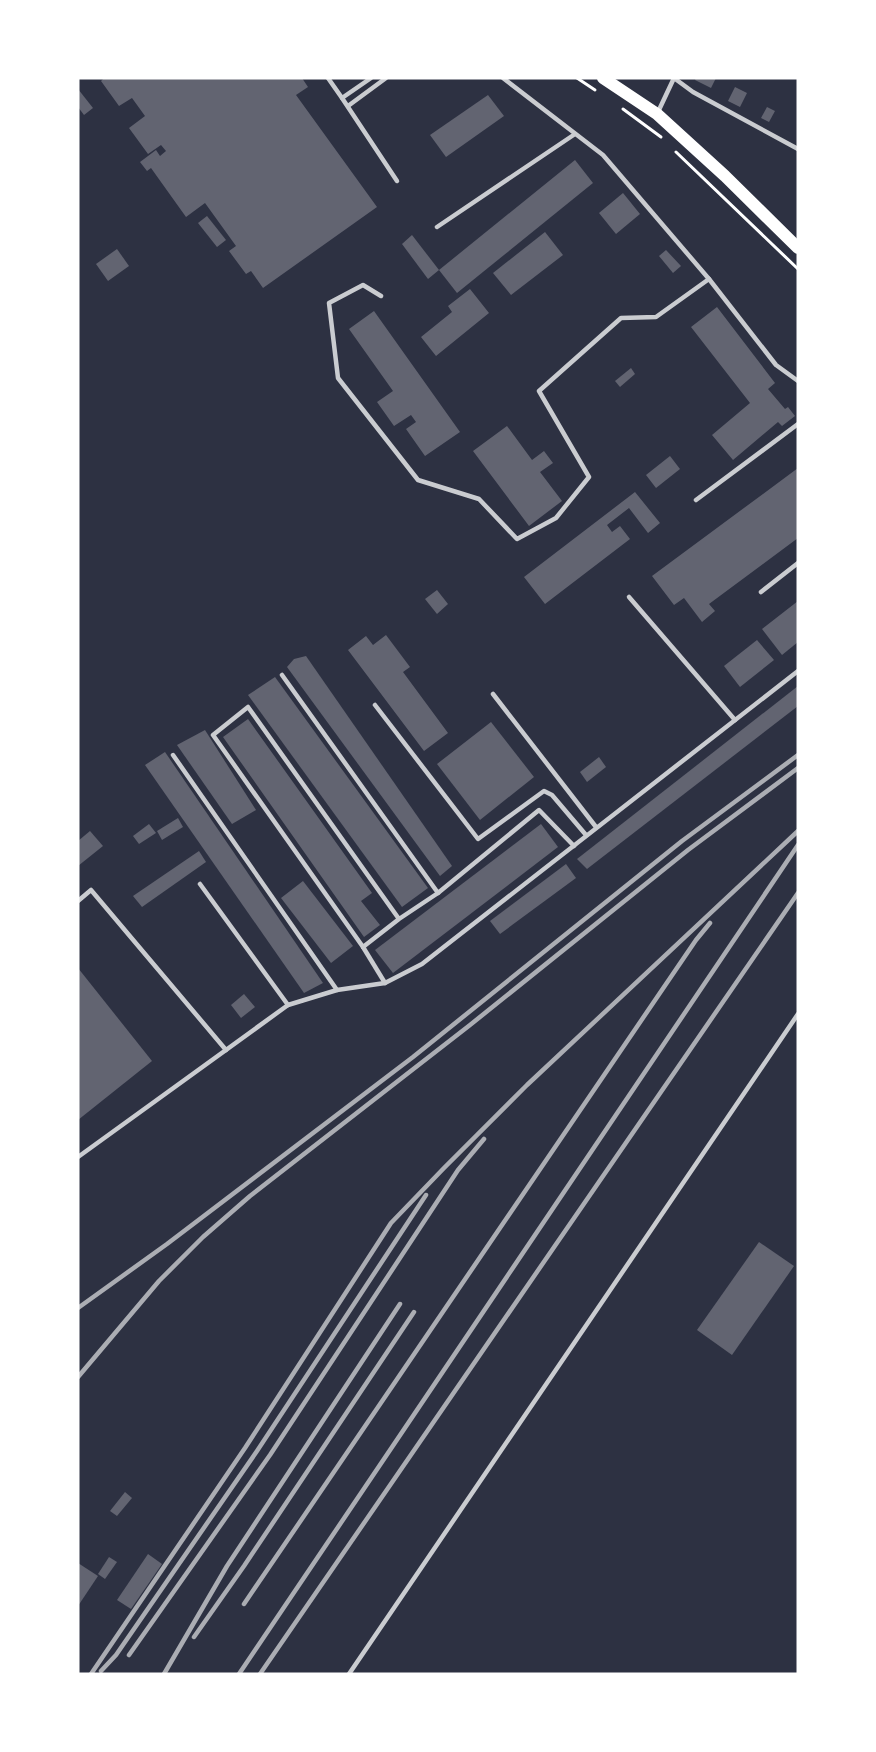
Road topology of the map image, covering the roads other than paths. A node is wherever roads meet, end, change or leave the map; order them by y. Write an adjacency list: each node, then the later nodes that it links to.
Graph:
1 (328, 78): 7 (lane)
2 (371, 78): 7 (lane)
3 (386, 78): 8 (lane)
4 (503, 78): 10 (lane)
5 (603, 78): 9 (main road)
6 (674, 78): 9 (lane); 11 (lane)
7 (342, 98): 8 (lane)
8 (348, 106): 12 (lane)
9 (657, 114): 14 (main road)
10 (575, 134): 13 (lane); 15 (lane)
11 (798, 149)
12 (397, 181)
13 (437, 227)
14 (798, 248)
15 (709, 279): 16 (lane); 17 (lane)
16 (381, 296)
17 (798, 381)
18 (798, 424): 19 (lane)
19 (696, 500)
20 (798, 563): 21 (lane)
21 (761, 592)
22 (629, 597): 27 (lane)
23 (798, 671): 27 (lane)
24 (282, 675): 33 (lane)
25 (493, 694): 29 (lane)
26 (375, 705): 30 (lane)
27 (735, 720): 29 (lane)
28 (173, 755): 38 (lane)
29 (596, 827): 30 (lane)
30 (586, 835): 31 (lane)
31 (574, 846): 33 (lane); 37 (lane)
32 (200, 885): 39 (lane)
33 (438, 892): 35 (lane)
34 (78, 901): 41 (lane)
35 (399, 919): 36 (lane); 36 (lane)
36 (363, 947): 37 (lane)
37 (385, 983): 38 (lane)
38 (337, 990): 39 (lane)
39 (288, 1005): 41 (lane)
40 (798, 1014): 43 (lane)
41 (226, 1050): 42 (lane)
42 (78, 1157)
43 (349, 1674)

